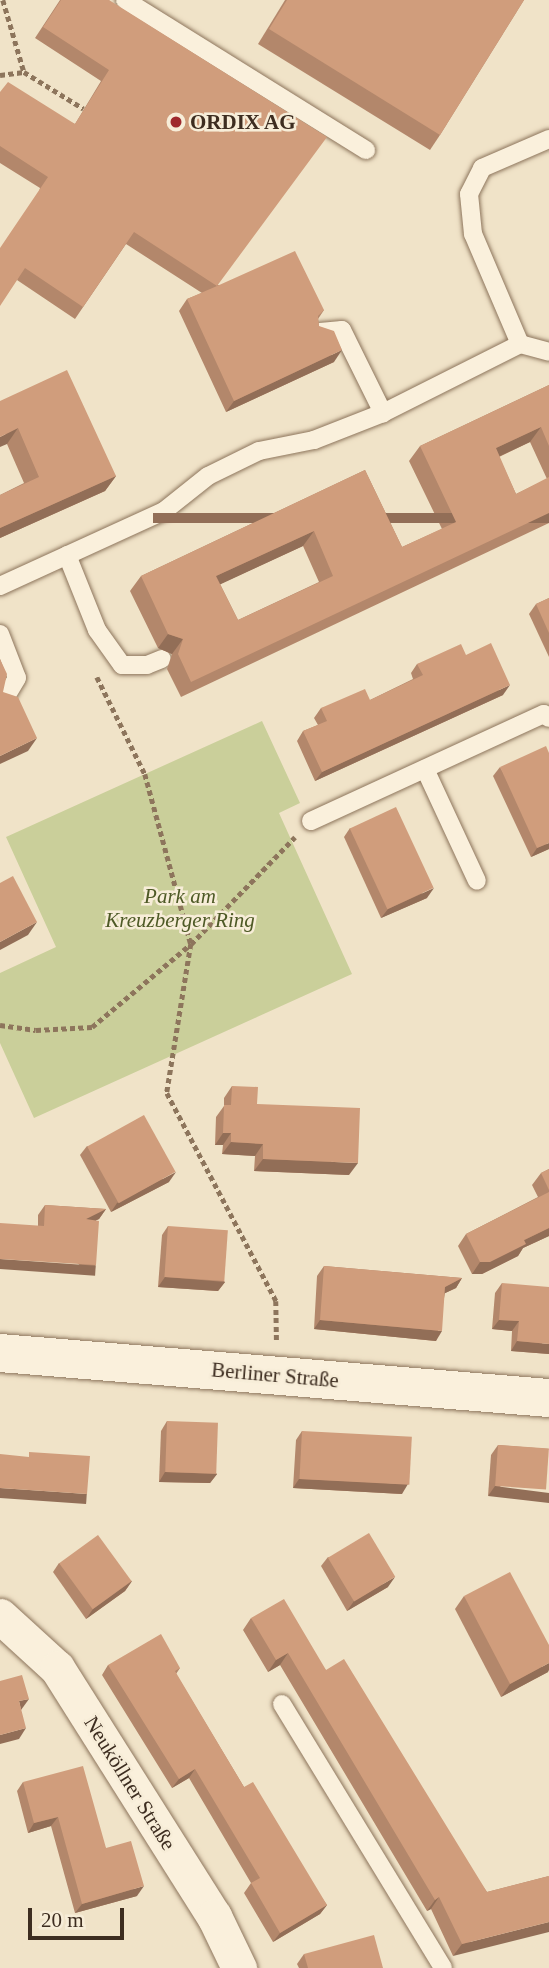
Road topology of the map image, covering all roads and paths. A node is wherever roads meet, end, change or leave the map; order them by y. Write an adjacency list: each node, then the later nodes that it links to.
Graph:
1 (3, 0): 3 (path)
2 (125, 0): 7 (lane)
3 (24, 72): 4 (path); 5 (path)
4 (0, 75)
5 (84, 109)
6 (549, 138): 10 (lane)
7 (366, 150)
8 (320, 332): 12 (lane)
9 (549, 339): 10 (lane)
10 (520, 344): 11 (lane); 12 (lane)
11 (549, 352)
12 (383, 413): 13 (lane)
13 (67, 555): 14 (lane); 16 (lane)
14 (0, 586)
15 (0, 634): 18 (lane)
16 (162, 659)
17 (91, 664): 23 (path)
18 (4, 700)
19 (549, 718): 20 (lane)
20 (425, 769): 21 (lane); 22 (lane)
21 (311, 821): 23 (path)
22 (477, 881)
23 (191, 944): 24 (path); 26 (path)
24 (0, 1025)
25 (0, 1353): 26 (street, Berliner Straße)
26 (277, 1376): 27 (street, Berliner Straße)
27 (549, 1398)
28 (0, 1616): 30 (street, Neuköllner Straße)
29 (282, 1704): 31 (lane)
30 (239, 1968)
31 (443, 1968)

